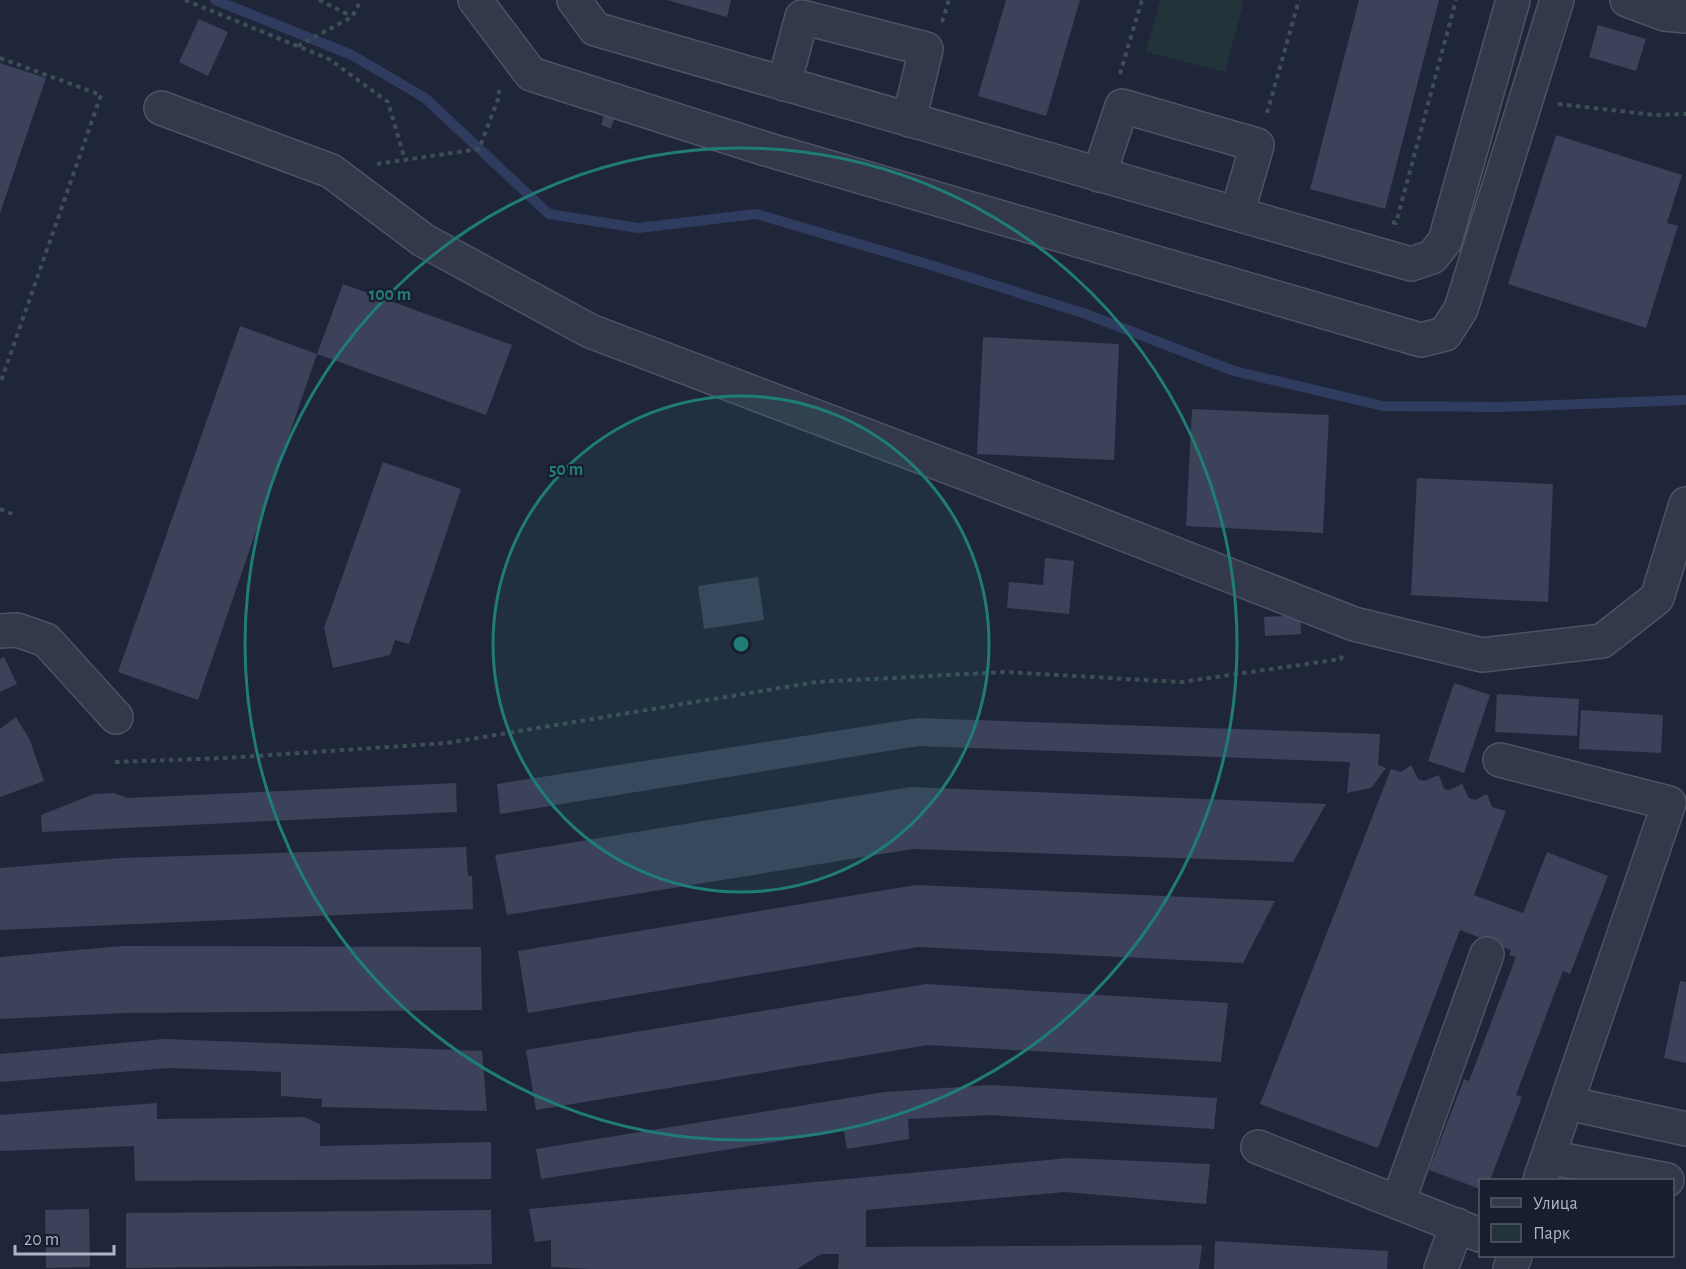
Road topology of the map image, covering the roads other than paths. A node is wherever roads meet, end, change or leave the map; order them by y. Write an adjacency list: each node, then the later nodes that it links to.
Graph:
1 (476, 0): 4 (lane)
2 (574, 0): 7 (lane)
3 (1513, 0): 11 (lane)
4 (1557, 0)
5 (1627, 0): 6 (lane)
6 (1686, 16)
7 (784, 84): 9 (lane); 9 (lane)
8 (161, 108): 12 (lane)
9 (909, 120): 10 (lane)
10 (1099, 175): 11 (lane); 11 (lane)
11 (1237, 214)
12 (1686, 504)
13 (0, 631): 14 (lane)
14 (116, 717)
15 (1500, 760): 17 (lane)
16 (1487, 954): 22 (lane)
17 (1567, 1103): 18 (lane); 20 (lane)
18 (1686, 1129)
19 (1258, 1147): 22 (lane)
20 (1544, 1169): 21 (lane)
21 (1657, 1179)
22 (1398, 1202): 23 (lane)
23 (1469, 1230): 24 (lane)
24 (1441, 1269)

